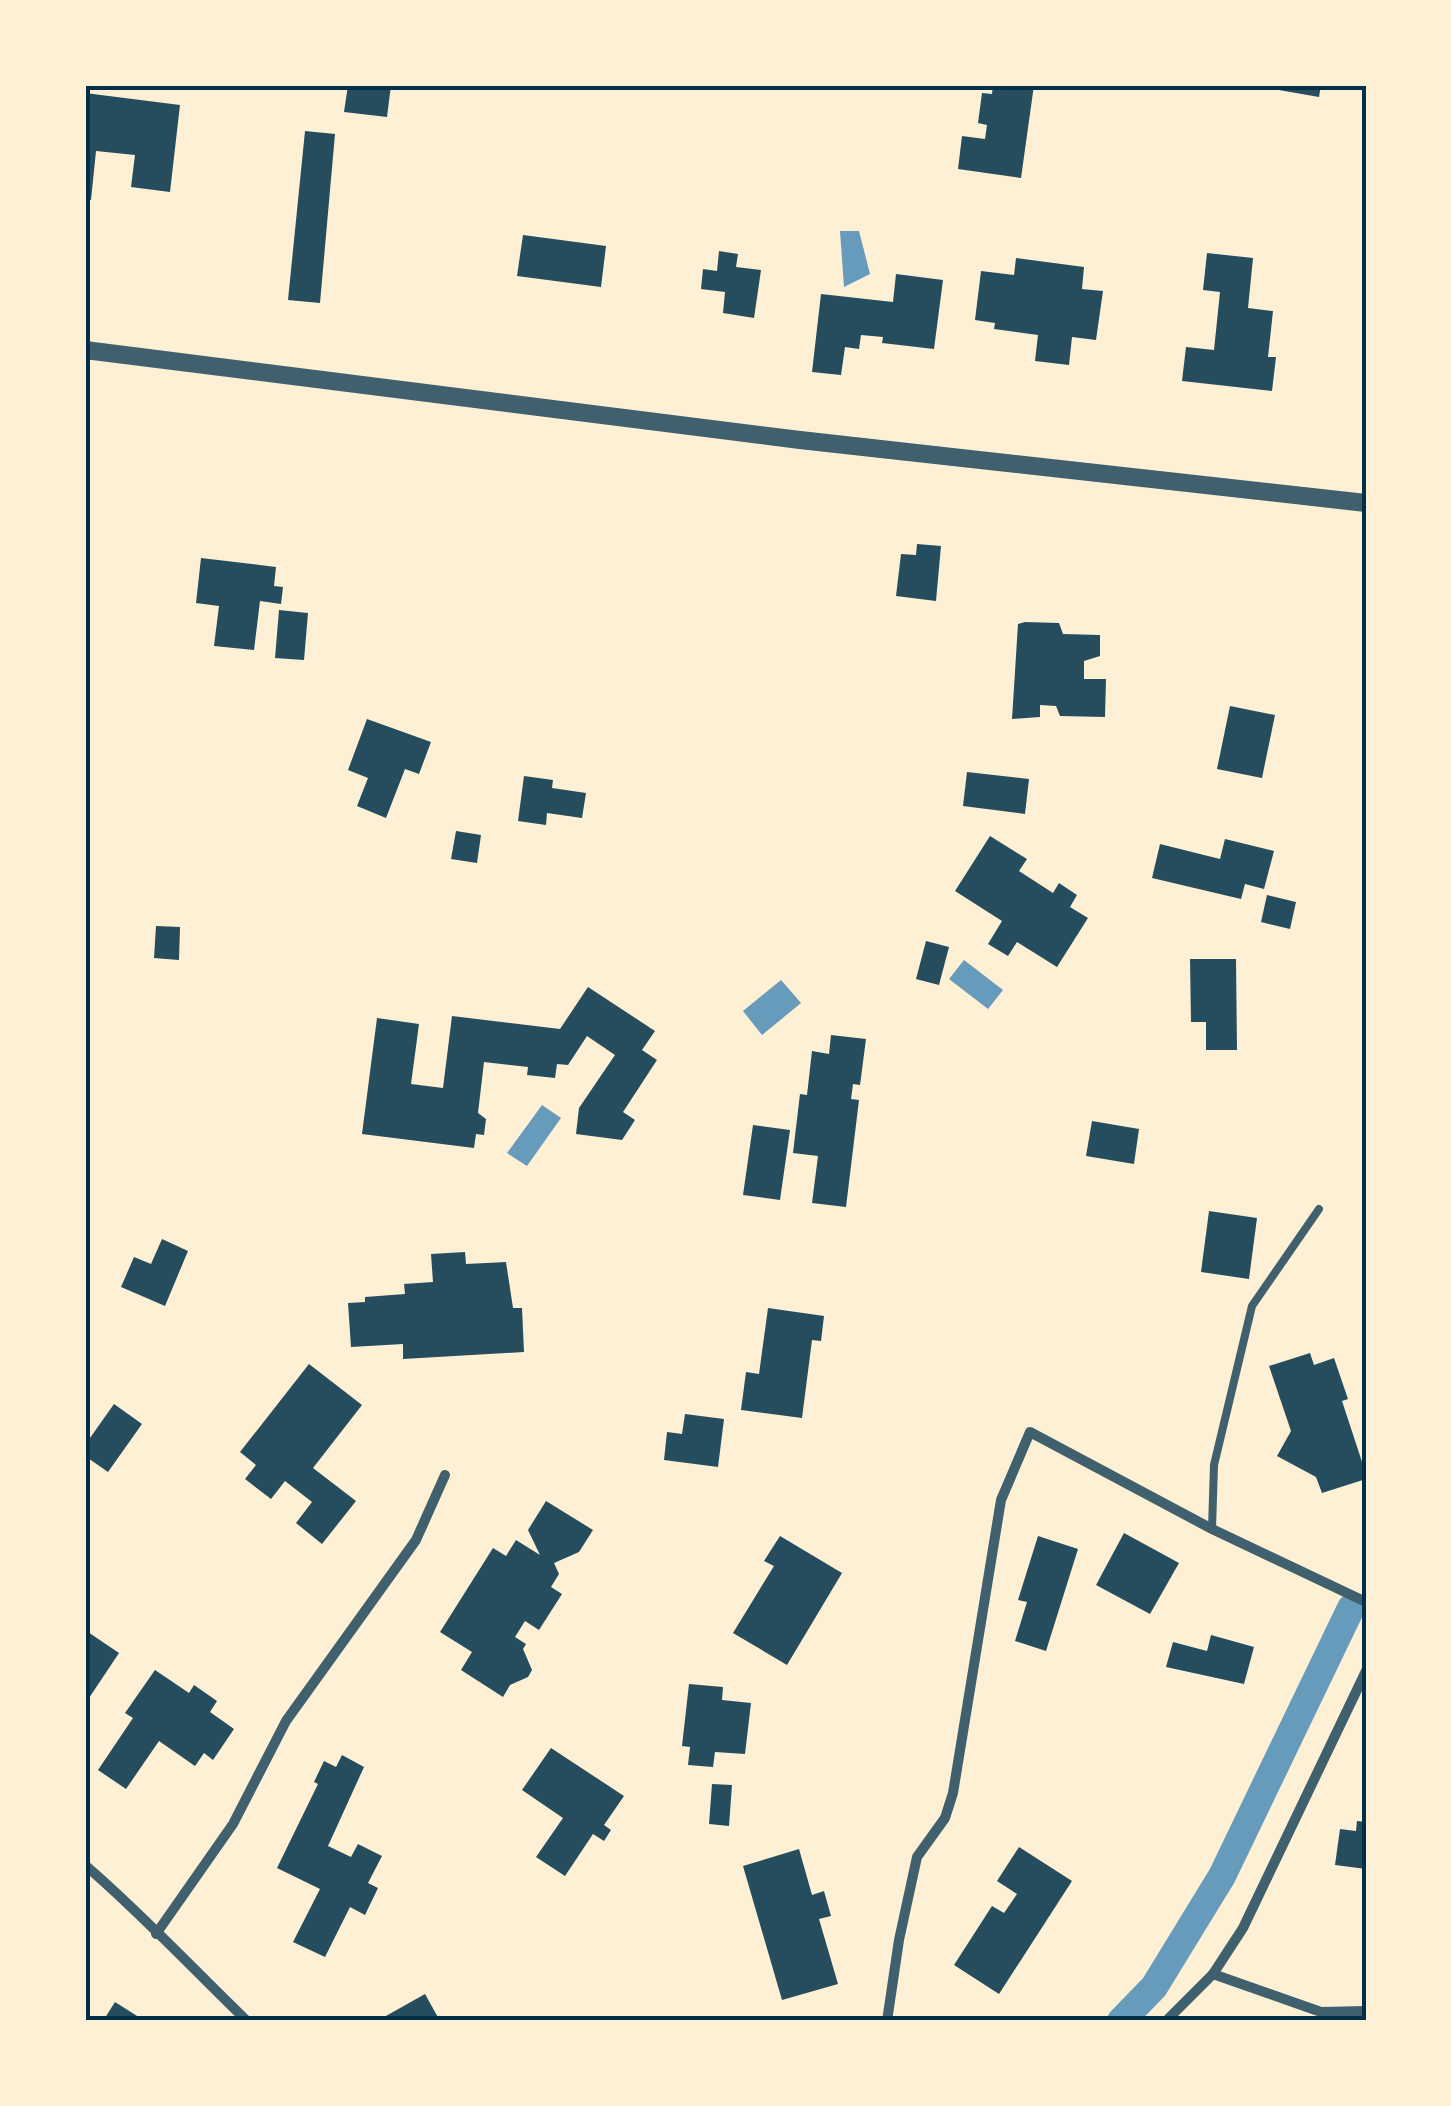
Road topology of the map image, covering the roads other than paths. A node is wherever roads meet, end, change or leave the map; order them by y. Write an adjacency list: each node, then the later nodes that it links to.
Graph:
1 (85, 350): 2 (street)
2 (1366, 504)
3 (1318, 1209): 5 (lane)
4 (445, 1475): 9 (street)
5 (1212, 1529): 6 (street); 13 (street)
6 (1366, 1602)
7 (1366, 1671): 10 (street)
8 (85, 1865): 9 (street)
9 (156, 1934): 12 (street)
10 (1213, 1974): 11 (street); 14 (street)
11 (1366, 2010)
12 (247, 2021)
13 (887, 2021)
14 (1166, 2021)

